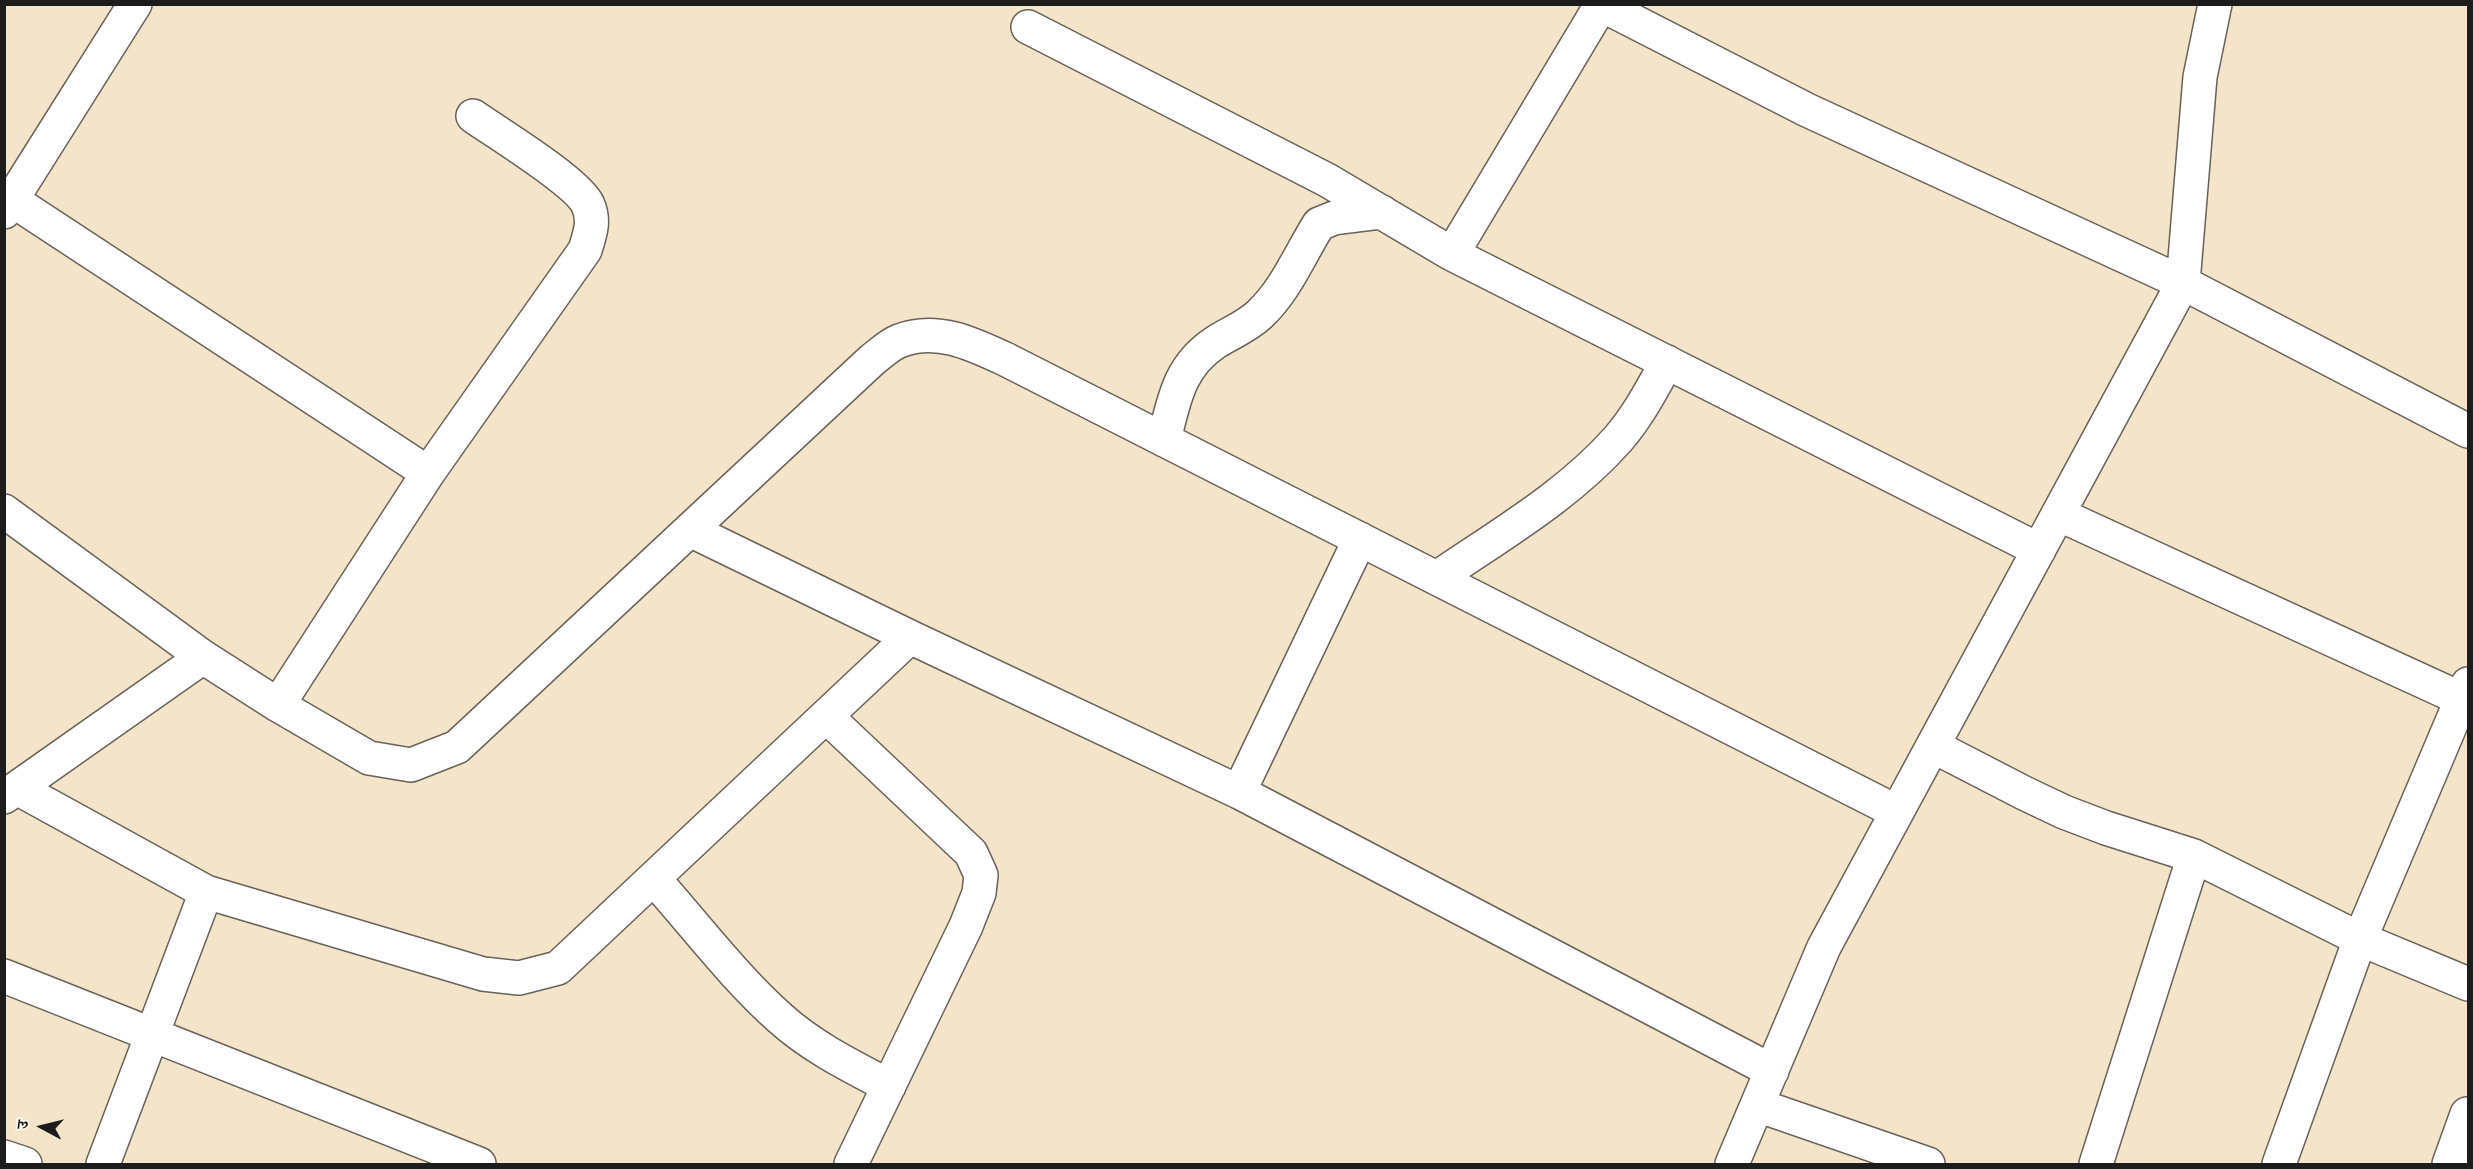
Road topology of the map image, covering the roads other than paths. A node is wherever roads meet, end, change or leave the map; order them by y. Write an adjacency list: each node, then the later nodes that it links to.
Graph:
1 (135, 4): 6 (street)
2 (2215, 4): 9 (street)
3 (1601, 5): 8 (street); 9 (street)
4 (1028, 27): 7 (street)
5 (473, 116): 13 (street)
6 (8, 206): 13 (street)
7 (1382, 212): 8 (street); 12 (street)
8 (1452, 254): 10 (street)
9 (2183, 283): 11 (street); 15 (street)
10 (1667, 362): 18 (street); 19 (street)
11 (2469, 431)
12 (1164, 440): 16 (street); 17 (street)
13 (428, 473): 23 (street)
14 (4, 511): 21 (street)
15 (2058, 514): 18 (street); 22 (street)
16 (690, 530): 20 (street); 23 (street)
17 (1360, 539): 19 (street); 26 (street)
18 (2039, 550): 25 (street)
19 (1437, 578): 28 (street)
20 (910, 637): 24 (street); 26 (street)
21 (203, 657): 23 (street); 27 (street)
22 (2466, 695): 32 (street)
23 (278, 705)
24 (826, 716): 30 (street); 37 (street)
25 (1933, 746): 28 (street); 29 (street)
26 (1239, 792): 36 (street)
27 (11, 793): 31 (street)
28 (1897, 812): 36 (street)
29 (2194, 856): 32 (street); 47 (street)
30 (654, 879): 31 (street); 37 (street)
31 (206, 892): 35 (street)
32 (2360, 939): 34 (street); 48 (street)
33 (4, 976): 35 (street)
34 (2469, 984)
35 (152, 1034): 42 (street); 43 (street)
36 (1772, 1071): 38 (street)
37 (888, 1086): 44 (street)
38 (1757, 1105): 45 (street); 46 (street)
39 (2467, 1114): 49 (street)
40 (4, 1157): 41 (street)
41 (25, 1164)
42 (103, 1164)
43 (479, 1164)
44 (851, 1164)
45 (1732, 1164)
46 (1928, 1164)
47 (2096, 1164)
48 (2279, 1164)
49 (2449, 1164)

